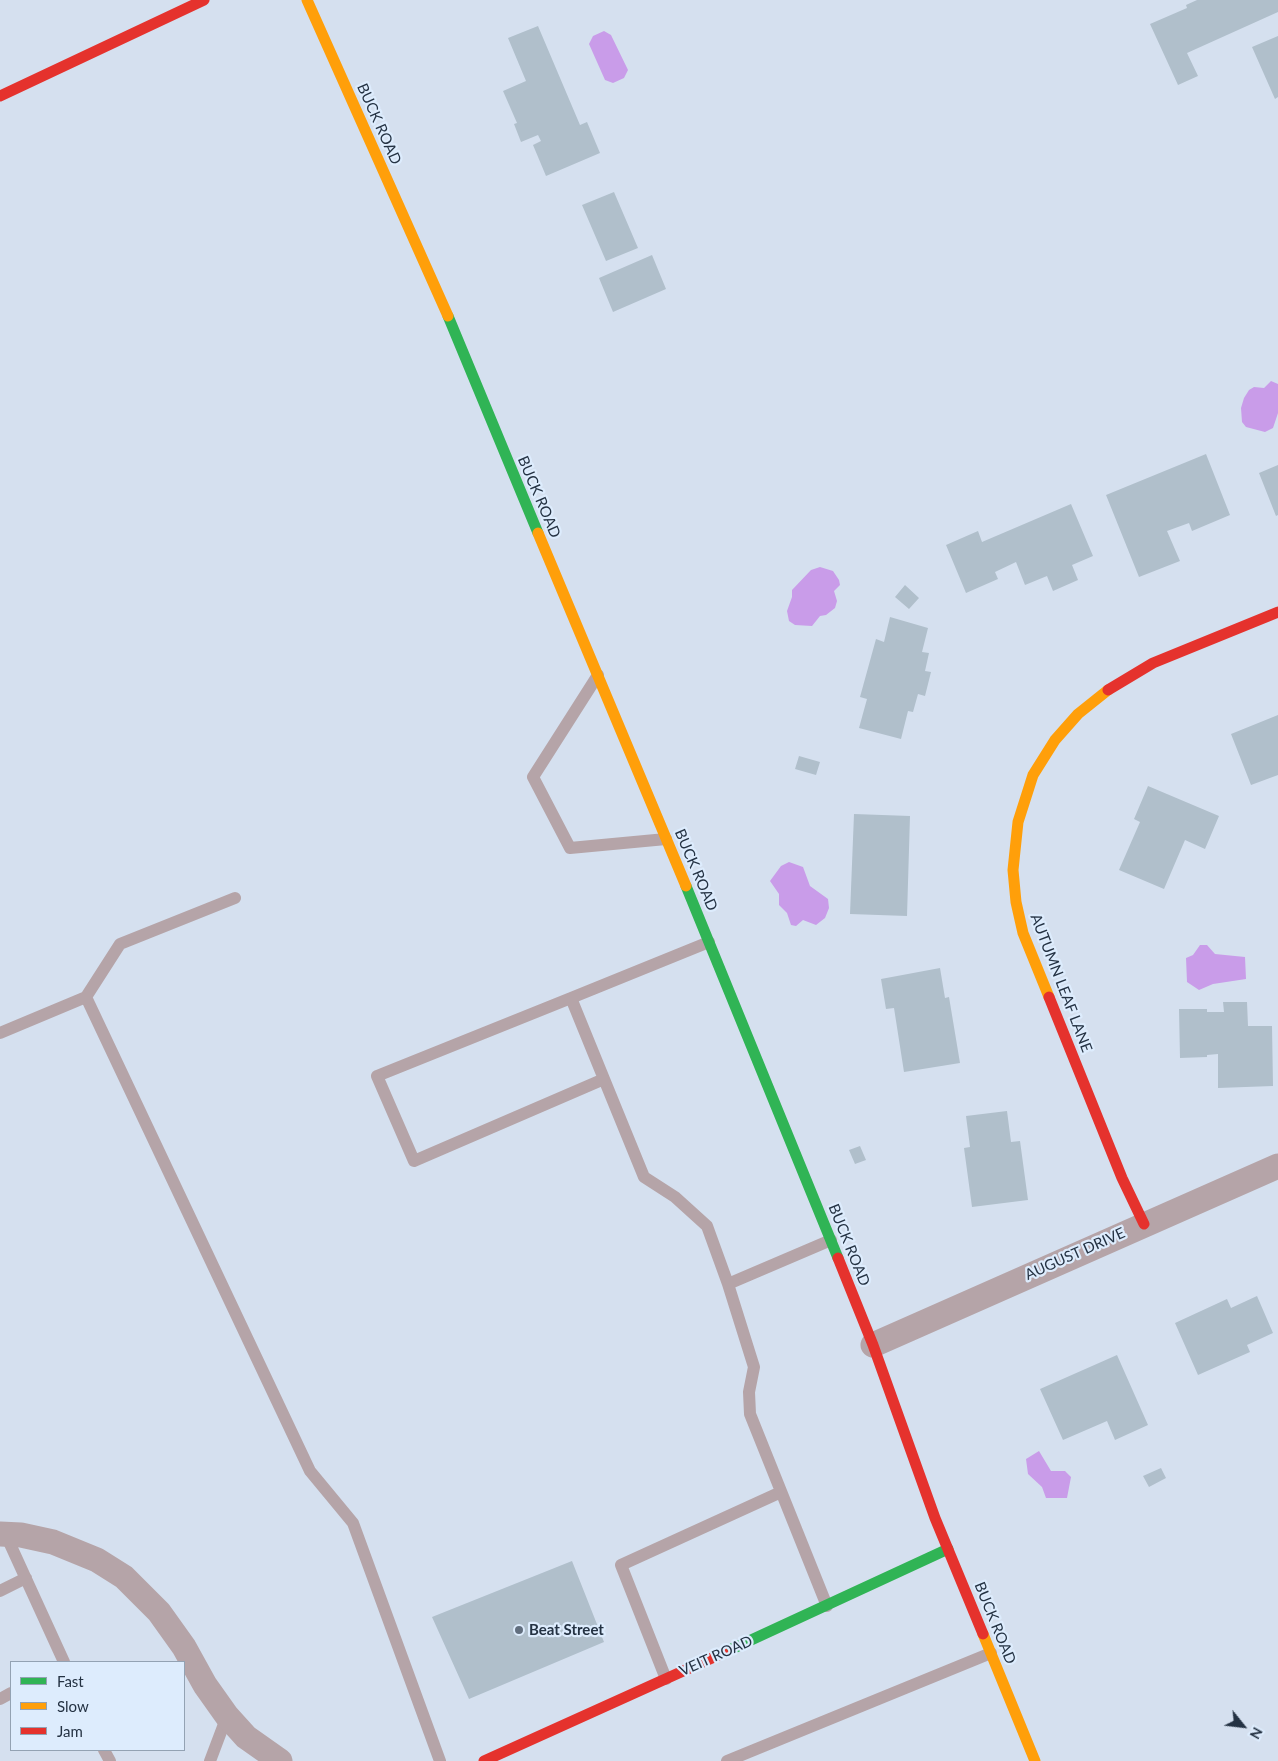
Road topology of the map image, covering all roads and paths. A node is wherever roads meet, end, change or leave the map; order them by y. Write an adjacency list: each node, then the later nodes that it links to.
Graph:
1 (204, 0): 3 (street)
2 (307, 0): 5 (street, BUCK ROAD)
3 (0, 96)
4 (1278, 612): 14 (street, AUTUMN LEAF LANE)
5 (598, 675): 6 (street, BUCK ROAD); 6 (lane)
6 (666, 839): 8 (street, BUCK ROAD)
7 (236, 898): 9 (lane)
8 (709, 942): 10 (lane); 15 (street, BUCK ROAD)
9 (86, 997): 11 (lane); 30 (lane)
10 (571, 998): 12 (lane); 12 (lane)
11 (0, 1033)
12 (604, 1079): 16 (lane)
13 (1278, 1166): 14 (street, AUGUST DRIVE)
14 (1144, 1224): 17 (street, AUGUST DRIVE)
15 (831, 1240): 16 (lane); 17 (street, BUCK ROAD)
16 (728, 1284): 18 (lane)
17 (873, 1345): 20 (street, BUCK ROAD)
18 (781, 1492): 23 (lane); 26 (lane)
19 (2, 1530): 21 (lane); 27 (street)
20 (948, 1549): 23 (street, VEIT ROAD); 24 (street, BUCK ROAD)
21 (26, 1578): 22 (lane); 25 (lane)
22 (0, 1591)
23 (827, 1606): 26 (street, VEIT ROAD)
24 (990, 1653): 32 (lane); 33 (street, BUCK ROAD)
25 (64, 1661)
26 (666, 1678): 31 (street, VEIT ROAD)
27 (227, 1716): 28 (lane); 29 (street)
28 (210, 1761)
29 (280, 1761)
30 (440, 1761)
31 (484, 1761)
32 (727, 1761)
33 (1035, 1761)

